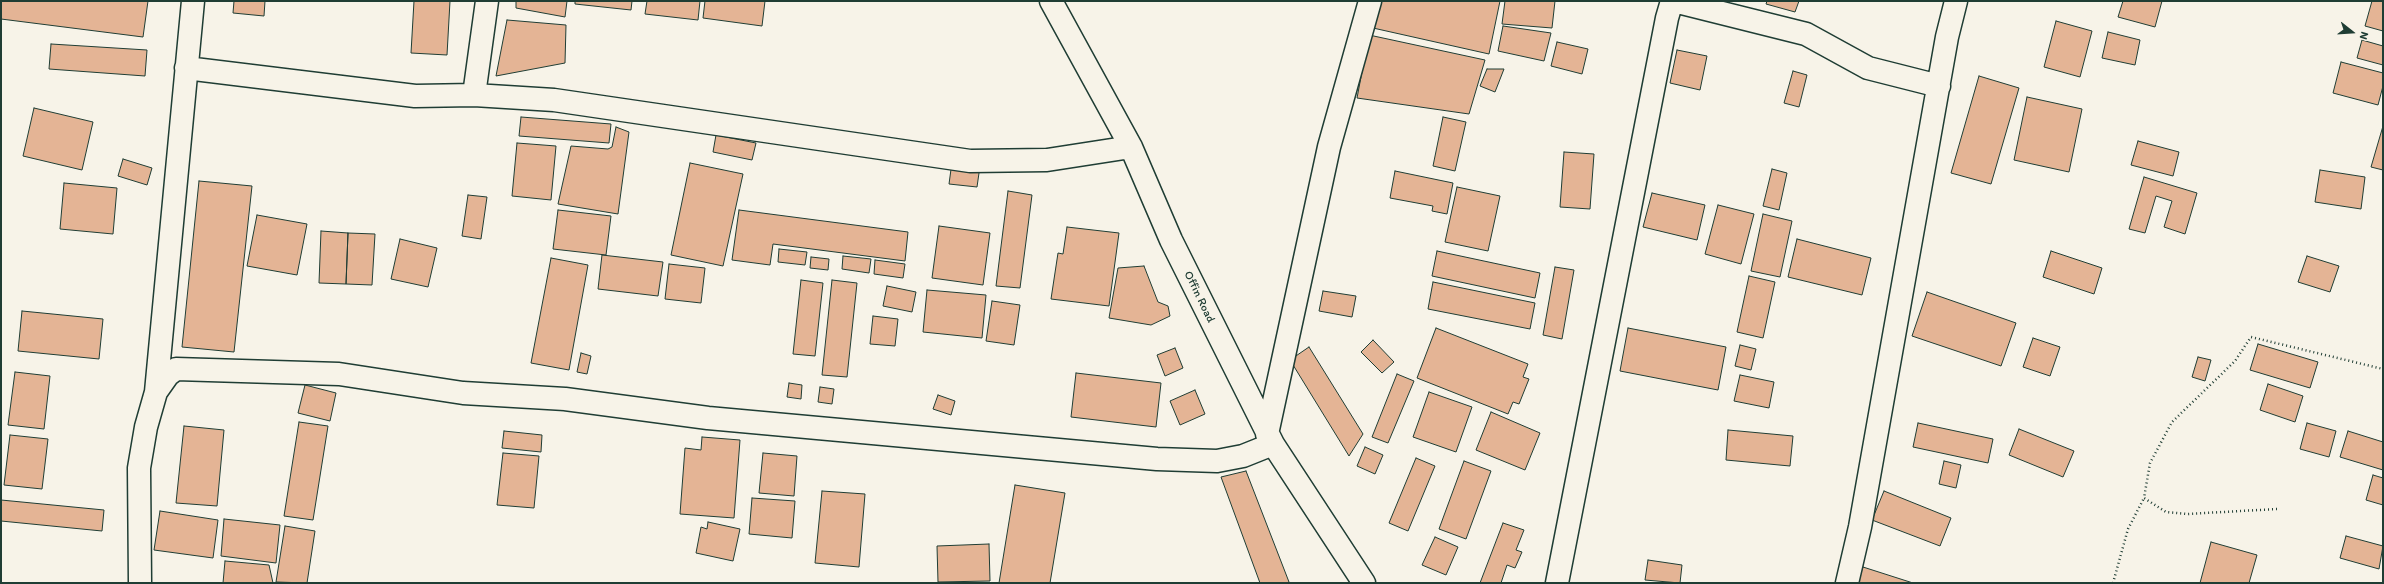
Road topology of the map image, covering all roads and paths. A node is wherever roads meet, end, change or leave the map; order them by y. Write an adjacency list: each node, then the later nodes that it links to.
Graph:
1 (193, 1): 7 (street)
2 (487, 1): 9 (street)
3 (1051, 1): 10 (street, Offin Road)
4 (1370, 1): 13 (street)
5 (1673, 1): 8 (street); 18 (street)
6 (1956, 1): 8 (street)
7 (186, 68): 9 (street); 12 (street)
8 (1939, 86): 19 (street)
9 (474, 95): 10 (street)
10 (1131, 147): 13 (street, Offin Road)
11 (2383, 369): 14 (path)
12 (156, 392): 13 (street); 16 (street)
13 (1270, 439): 17 (street, Offin Road)
14 (2144, 498): 15 (path); 20 (path)
15 (2277, 509)
16 (140, 583)
17 (1364, 583)
18 (1556, 583)
19 (1847, 583)
20 (2113, 583)

